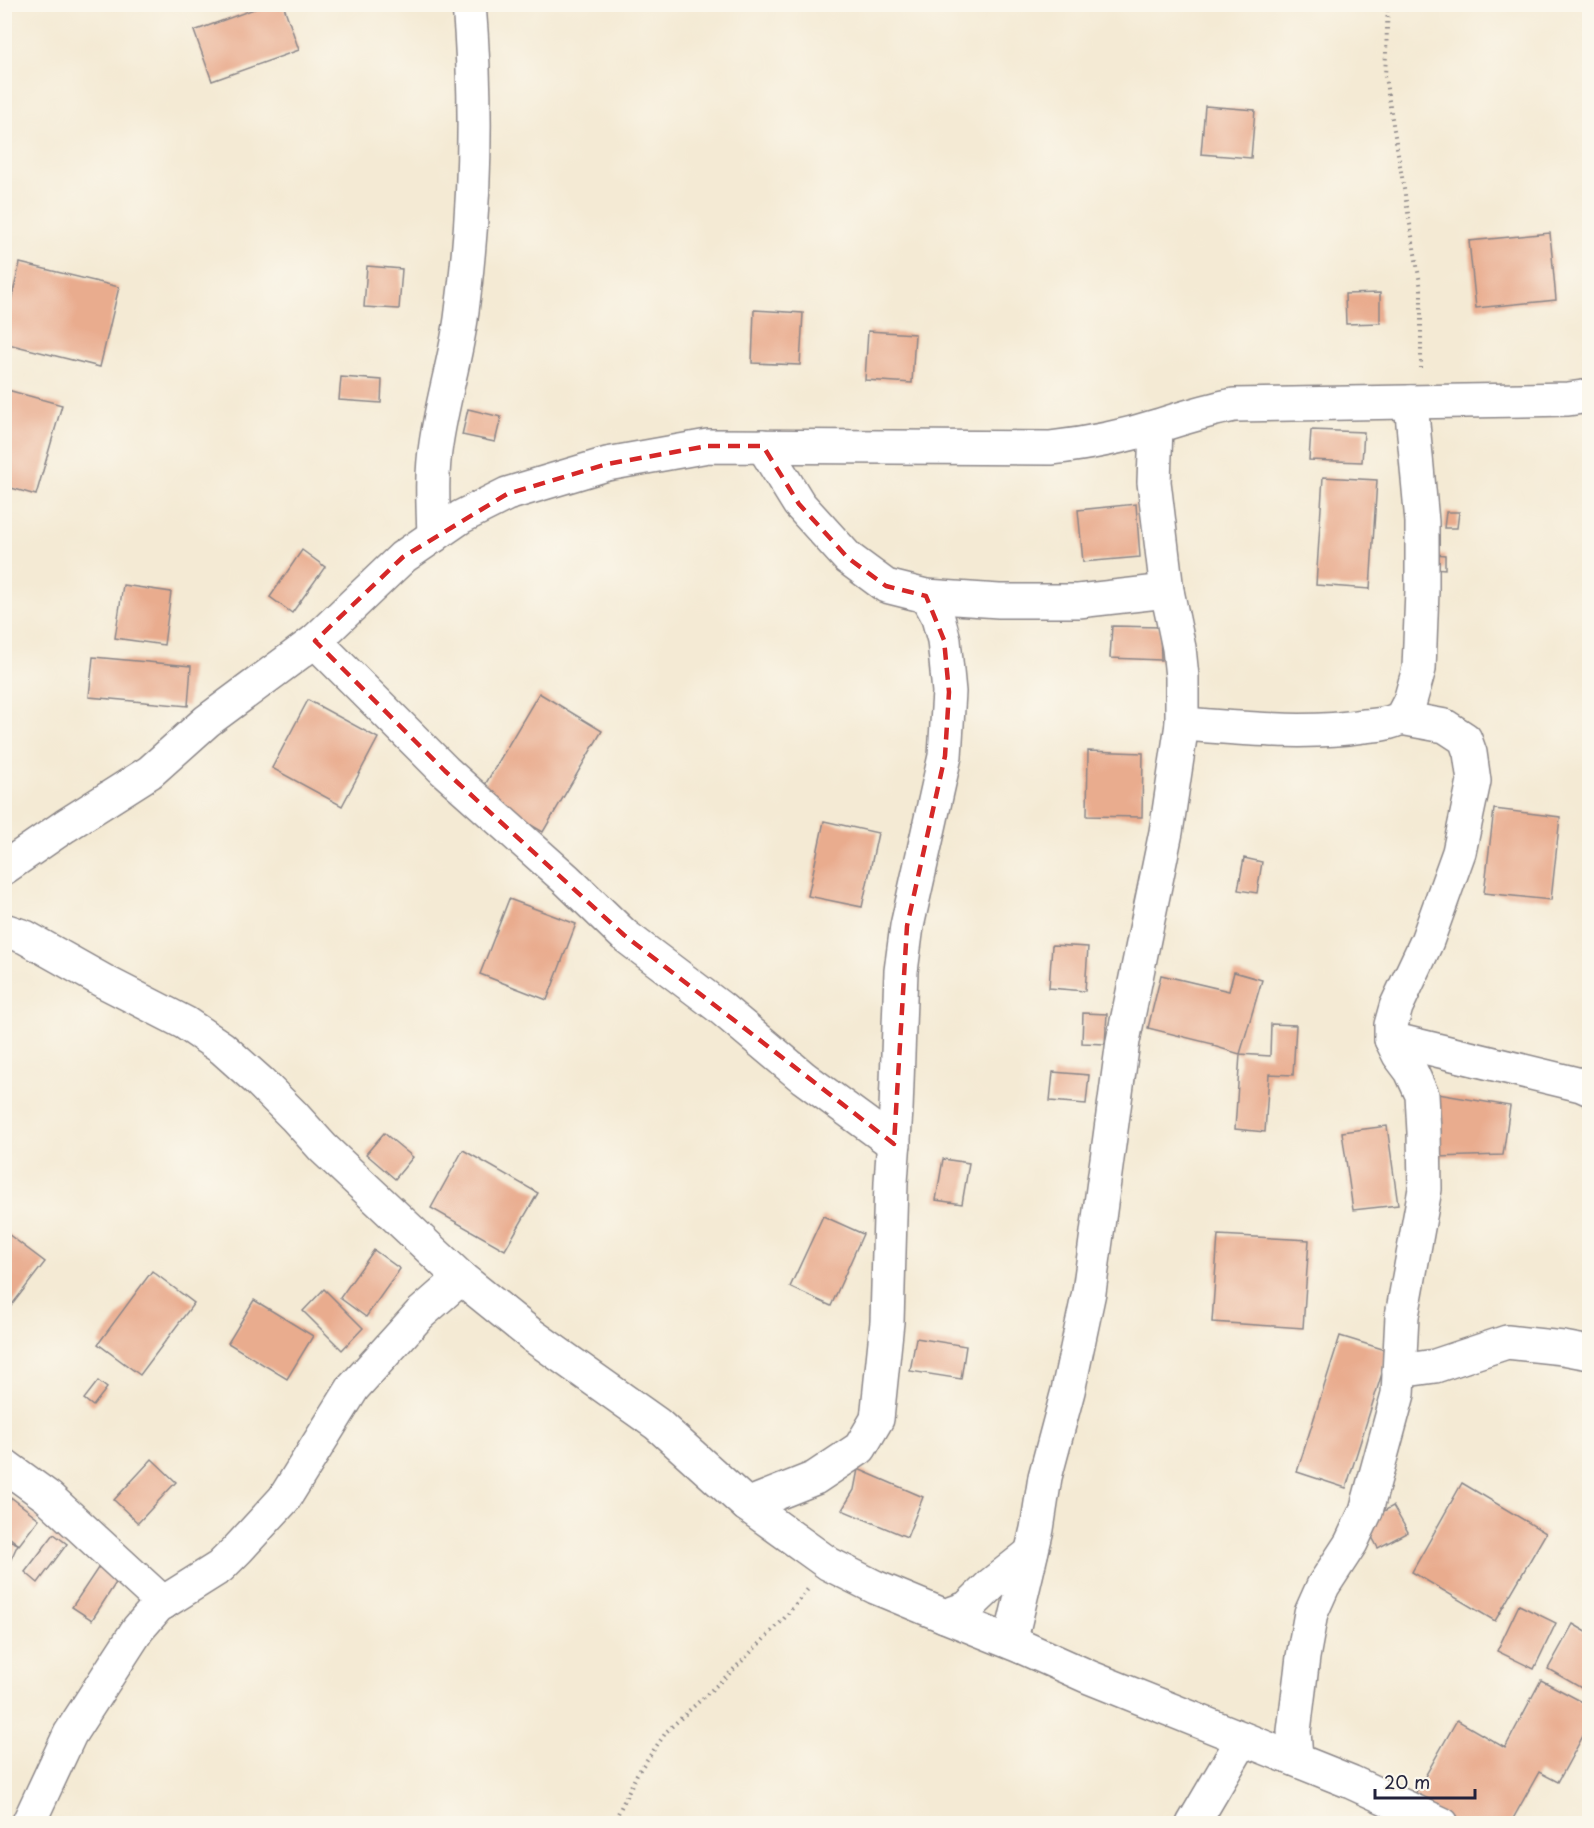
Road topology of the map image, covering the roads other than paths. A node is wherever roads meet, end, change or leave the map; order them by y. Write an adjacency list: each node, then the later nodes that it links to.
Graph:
1 (469, 4): 6 (street)
2 (1590, 396): 3 (street)
3 (1416, 402): 4 (street); 10 (street)
4 (1155, 427): 5 (street); 7 (street)
5 (763, 446): 6 (street); 8 (street)
6 (434, 536): 9 (street)
7 (1167, 591): 8 (street); 11 (street)
8 (926, 597): 16 (street)
9 (315, 641): 12 (street); 16 (street)
10 (1401, 718): 11 (street); 14 (street)
11 (1182, 724): 22 (street)
12 (4, 868)
13 (4, 930): 17 (street)
14 (1391, 1039): 15 (street); 19 (street)
15 (1590, 1089)
16 (894, 1144): 21 (street)
17 (461, 1278): 21 (street); 23 (street)
18 (1590, 1353): 19 (street)
19 (1399, 1371): 27 (street)
20 (4, 1465): 23 (street)
21 (747, 1505): 24 (street)
22 (1032, 1553): 24 (street); 25 (street)
23 (163, 1603): 29 (street)
24 (945, 1616): 25 (street)
25 (1022, 1647): 26 (street)
26 (1243, 1739): 27 (street); 30 (street)
27 (1296, 1759): 28 (street)
28 (1423, 1819)
29 (28, 1824)
30 (1193, 1824)

